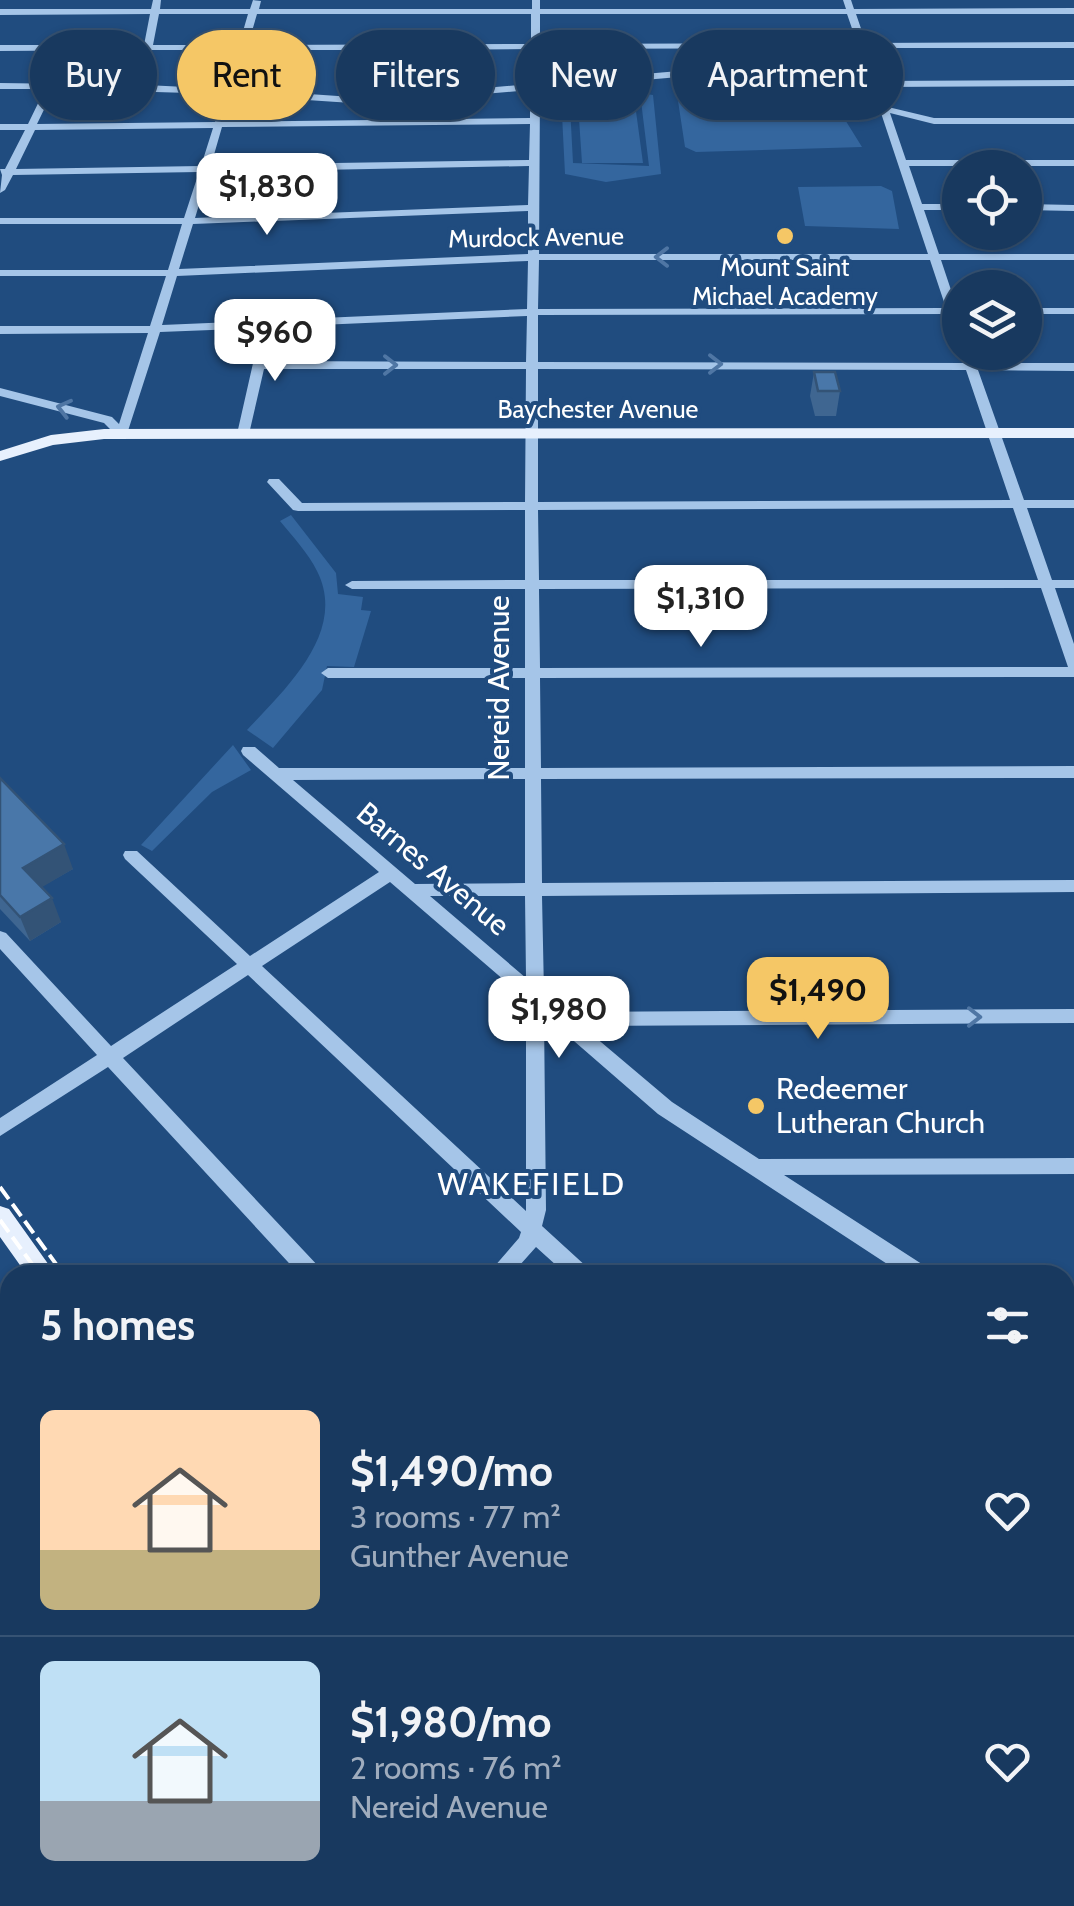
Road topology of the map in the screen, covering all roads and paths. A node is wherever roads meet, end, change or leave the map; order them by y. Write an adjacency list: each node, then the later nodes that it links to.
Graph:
1 (158, 0): 7 (street)
2 (849, 5): 4 (street); 5 (street); 10 (street)
3 (256, 6): 4 (street); 7 (street); 9 (street)
4 (536, 6)
5 (1074, 10)
6 (0, 12): 7 (street)
7 (154, 12): 8 (street)
8 (151, 30)
9 (248, 30)
10 (858, 30)
11 (1074, 45): 12 (street)
12 (903, 46)
13 (0, 48): 14 (street)
14 (30, 48)
15 (1074, 83): 16 (street)
16 (903, 84)
17 (0, 86): 18 (street)
18 (30, 86)
19 (903, 115): 24 (street)
20 (34, 120): 26 (street)
21 (218, 120): 27 (street)
22 (887, 120): 30 (street)
23 (533, 121): 27 (street); 29 (street, Nereid Avenue)
24 (1074, 121)
25 (0, 127): 26 (street)
26 (30, 127): 27 (street); 31 (street)
27 (216, 127): 32 (street)
28 (1074, 162): 30 (street)
29 (532, 163): 32 (street); 34 (street, Nereid Avenue)
30 (902, 163): 35 (street)
31 (4, 172): 32 (street); 33 (street)
32 (202, 172): 39 (street)
33 (0, 190)
34 (532, 208): 39 (street); 41 (street, Nereid Avenue)
35 (918, 208): 36 (street); 42 (street)
36 (942, 208)
37 (1042, 208): 38 (street)
38 (1074, 208)
39 (188, 221): 40 (street); 45 (street)
40 (0, 222)
41 (533, 257): 42 (street, Murdock Avenue, one-way to 41); 45 (street, Murdock Avenue); 50 (street, Nereid Avenue)
42 (935, 257): 43 (street, Murdock Avenue); 46 (street)
43 (1074, 257)
44 (0, 273): 45 (street, Murdock Avenue)
45 (170, 273): 52 (street)
46 (942, 275)
47 (942, 311): 50 (street)
48 (1042, 311): 49 (street)
49 (1074, 311)
50 (532, 312): 51 (street); 55 (street, Nereid Avenue)
51 (268, 324): 52 (street); 57 (street)
52 (154, 329): 53 (street); 63 (street)
53 (0, 330)
54 (942, 358): 55 (street, one-way to 54)
55 (532, 364): 57 (street, one-way to 55); 65 (street, Nereid Avenue)
56 (1042, 364): 58 (street)
57 (258, 366): 64 (street)
58 (1074, 367)
59 (973, 370): 61 (street)
60 (0, 392): 63 (street, one-way to 60)
61 (993, 433): 62 (main road, Baychester Avenue); 65 (main road, Baychester Avenue); 68 (street)
62 (1074, 433)
63 (122, 434): 64 (main road, Baychester Avenue); 66 (main road, Baychester Avenue)
64 (242, 434): 65 (main road, Baychester Avenue)
65 (531, 434): 70 (street, Nereid Avenue)
66 (0, 456)
67 (274, 482): 70 (street)
68 (1018, 504): 69 (street); 70 (street); 71 (street)
69 (1074, 504)
70 (533, 506): 74 (street, Nereid Avenue)
71 (1045, 584): 72 (street); 74 (street); 75 (street)
72 (1074, 584)
73 (352, 585): 74 (street)
74 (533, 586): 77 (street, Nereid Avenue)
75 (1074, 668): 77 (street)
76 (328, 673): 77 (street)
77 (534, 673): 80 (street, Nereid Avenue)
78 (249, 750): 81 (street, Barnes Avenue)
79 (1074, 772): 80 (street)
80 (534, 773): 81 (street); 85 (street, Nereid Avenue)
81 (274, 774): 83 (street, Barnes Avenue)
82 (131, 854): 88 (street)
83 (389, 874): 86 (street, Barnes Avenue); 88 (street)
84 (1074, 886): 85 (street)
85 (534, 887): 86 (street); 89 (street, Nereid Avenue)
86 (411, 890): 89 (street, Barnes Avenue)
87 (0, 938): 92 (street)
88 (251, 964): 92 (street); 97 (street)
89 (534, 993): 91 (street, Barnes Avenue); 97 (street, Nereid Avenue)
90 (1074, 1016): 91 (street, one-way to 90)
91 (561, 1020): 95 (street, Barnes Avenue)
92 (110, 1056): 93 (street); 99 (street)
93 (0, 1128)
94 (1074, 1166): 95 (street)
95 (755, 1168): 102 (street, Barnes Avenue)
96 (0, 1217): 98 (main road)
97 (533, 1230): 100 (street); 101 (street)
98 (36, 1265)
99 (304, 1265)
100 (507, 1265)
101 (570, 1265)
102 (905, 1265)

